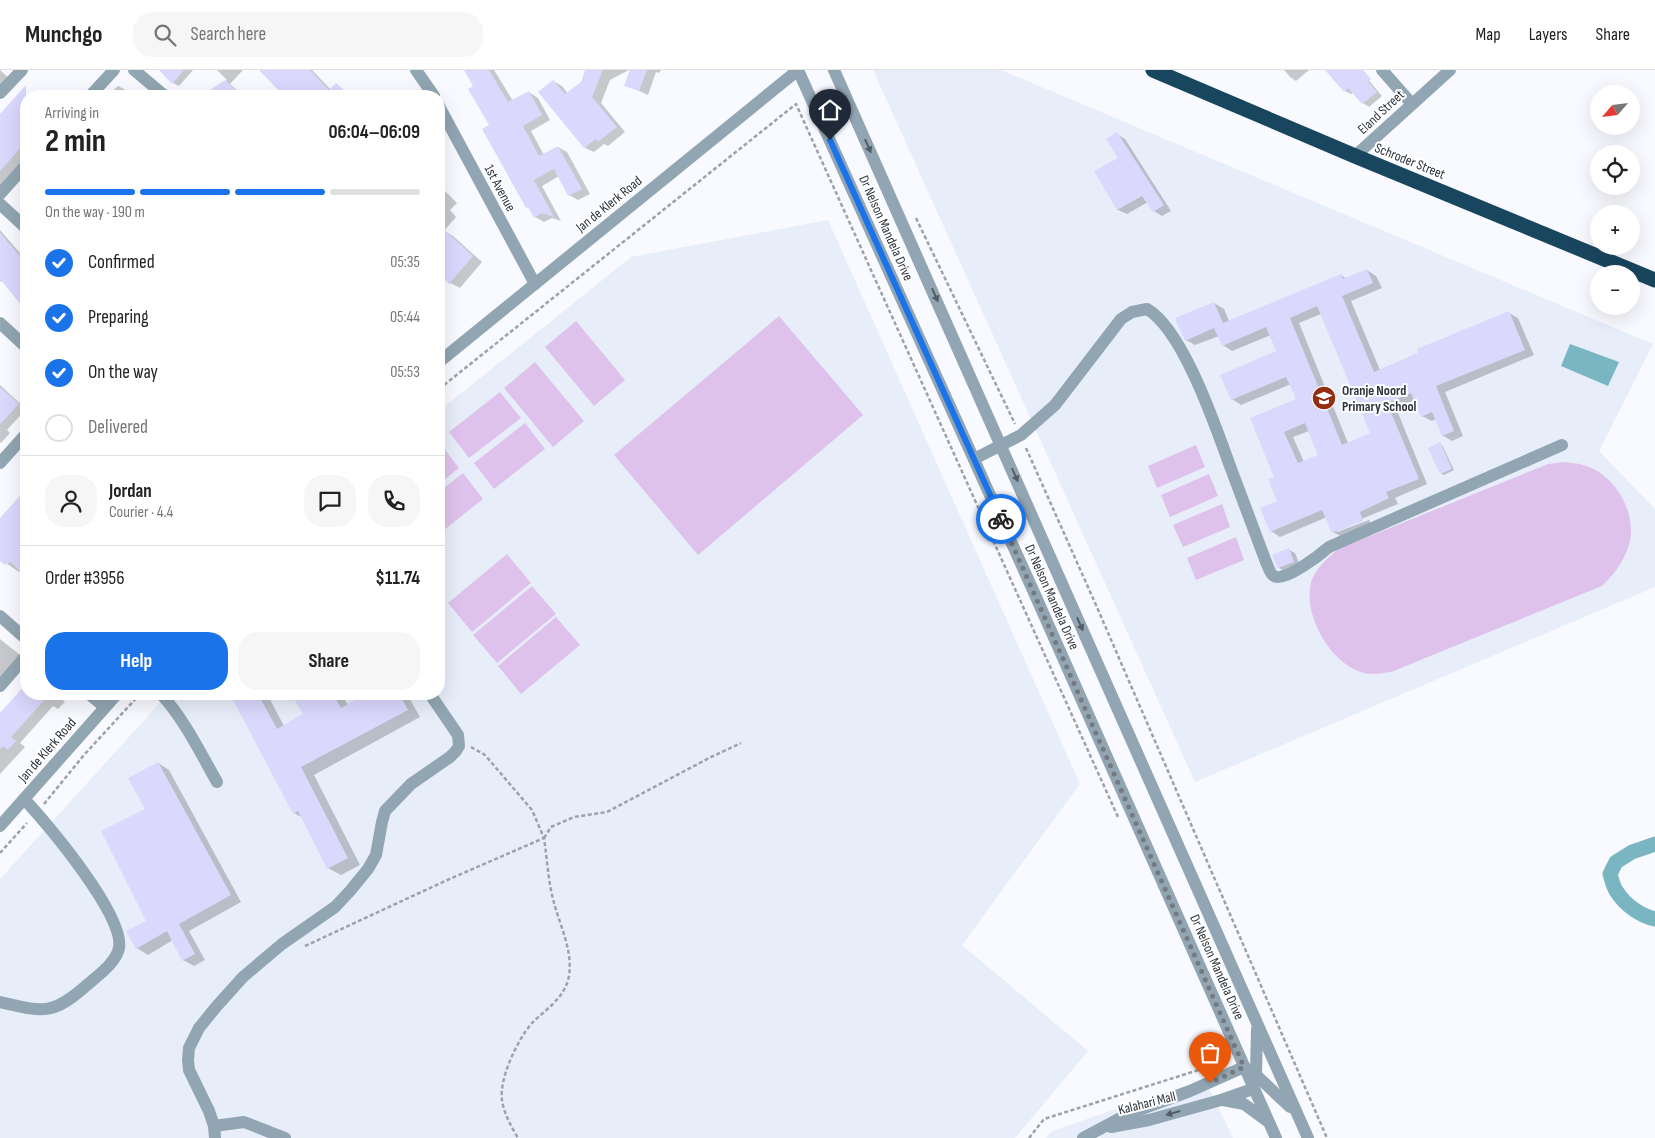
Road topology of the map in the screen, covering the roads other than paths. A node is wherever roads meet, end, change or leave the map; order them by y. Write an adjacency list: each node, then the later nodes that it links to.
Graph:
1 (22, 70): 13 (street)
2 (114, 70): 10 (street)
3 (134, 70): 11 (street)
4 (416, 70): 12 (street)
5 (798, 70): 22 (street, Jan de Klerk Road); 29 (street, Dr Nelson Mandela Drive)
6 (834, 70): 27 (street, Dr Nelson Mandela Drive, one-way to 27)
7 (1153, 70): 16 (highway, Schroder Street)
8 (1382, 70): 14 (street)
9 (1450, 70): 14 (street, Eland Street)
10 (96, 90)
11 (158, 90)
12 (430, 90)
13 (0, 93)
14 (1412, 104): 16 (street, Eland Street)
15 (445, 117): 22 (street, 1st Avenue)
16 (1355, 156): 21 (highway, Schroder Street)
17 (20, 172): 18 (street)
18 (0, 194)
19 (0, 204): 20 (street)
20 (20, 222)
21 (1655, 280)
22 (535, 284): 25 (street, Jan de Klerk Road)
23 (0, 323): 24 (street)
24 (20, 341)
25 (445, 357)
26 (20, 441): 30 (street)
27 (1002, 445): 28 (street); 29 (street); 44 (street, Dr Nelson Mandela Drive, one-way to 44)
28 (1562, 445)
29 (974, 459): 45 (street, Dr Nelson Mandela Drive)
30 (0, 463)
31 (0, 616): 32 (street)
32 (20, 634)
33 (20, 663): 34 (street)
34 (0, 686)
35 (96, 700): 39 (street)
36 (111, 700): 39 (street, Jan de Klerk Road)
37 (166, 700): 40 (street)
38 (434, 700): 52 (street)
39 (104, 707): 41 (street, Jan de Klerk Road)
40 (217, 782)
41 (24, 799): 42 (street, Jan de Klerk Road); 43 (street)
42 (0, 826)
43 (0, 1002)
44 (1257, 1022): 46 (street); 49 (street, Dr Nelson Mandela Drive)
45 (1244, 1067): 46 (street); 47 (street, Dr Nelson Mandela Drive); 51 (street, Kalahari Mall)
46 (1256, 1075): 47 (street); 49 (street)
47 (1253, 1089): 48 (street, Kalahari Mall); 50 (street, Dr Nelson Mandela Drive)
48 (1221, 1100): 50 (street); 51 (street, Kalahari Mall, one-way to 51)
49 (1296, 1112): 56 (street, Dr Nelson Mandela Drive)
50 (1269, 1122): 55 (street, Dr Nelson Mandela Drive)
51 (1105, 1128): 54 (street, Kalahari Mall)
52 (214, 1132): 53 (street)
53 (285, 1138)
54 (1083, 1138)
55 (1276, 1138)
56 (1308, 1138)

